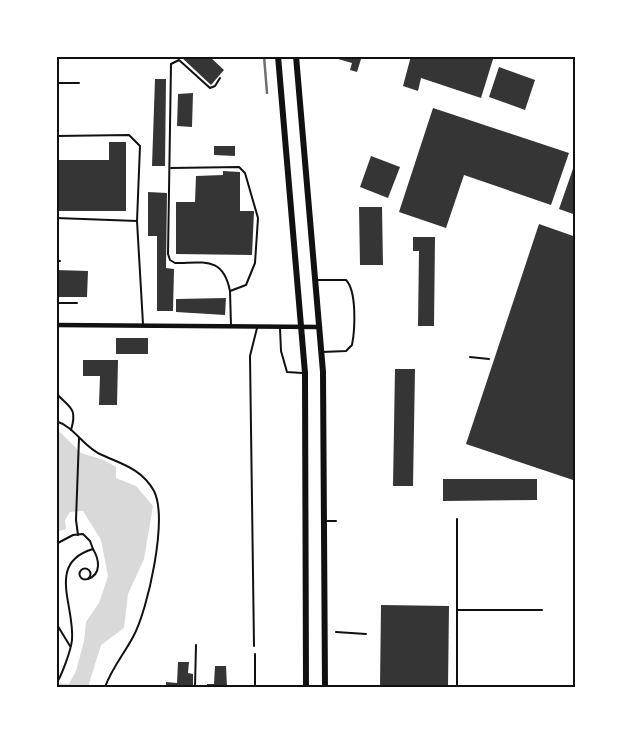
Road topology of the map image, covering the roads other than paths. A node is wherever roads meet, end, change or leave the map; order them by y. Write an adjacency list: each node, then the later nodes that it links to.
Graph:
1 (278, 56): 21 (main road)
2 (296, 56): 12 (main road)
3 (220, 78): 7 (lane)
4 (56, 83): 5 (lane)
5 (79, 83)
6 (56, 136): 9 (lane)
7 (171, 168): 13 (lane); 13 (lane)
8 (56, 218): 9 (lane)
9 (137, 221): 17 (lane)
10 (56, 261): 11 (lane)
11 (60, 261)
12 (315, 280): 22 (main road); 23 (lane)
13 (230, 291): 18 (lane)
14 (56, 303): 15 (lane)
15 (77, 303)
16 (56, 325): 17 (street)
17 (144, 327): 18 (street)
18 (231, 328): 19 (street)
19 (257, 328): 20 (street); 33 (lane)
20 (280, 328): 21 (street); 26 (lane)
21 (302, 328): 22 (street); 26 (main road)
22 (320, 328): 23 (main road)
23 (322, 352): 28 (main road)
24 (470, 357): 25 (lane)
25 (490, 359)
26 (305, 373): 37 (main road)
27 (457, 519): 30 (lane)
28 (325, 521): 29 (lane); 38 (main road)
29 (336, 521)
30 (457, 610): 31 (lane); 39 (lane)
31 (542, 610)
32 (196, 645): 35 (lane)
33 (254, 646)
34 (255, 654): 36 (lane)
35 (195, 687)
36 (255, 687)
37 (306, 687)
38 (325, 687)
39 (457, 687)

